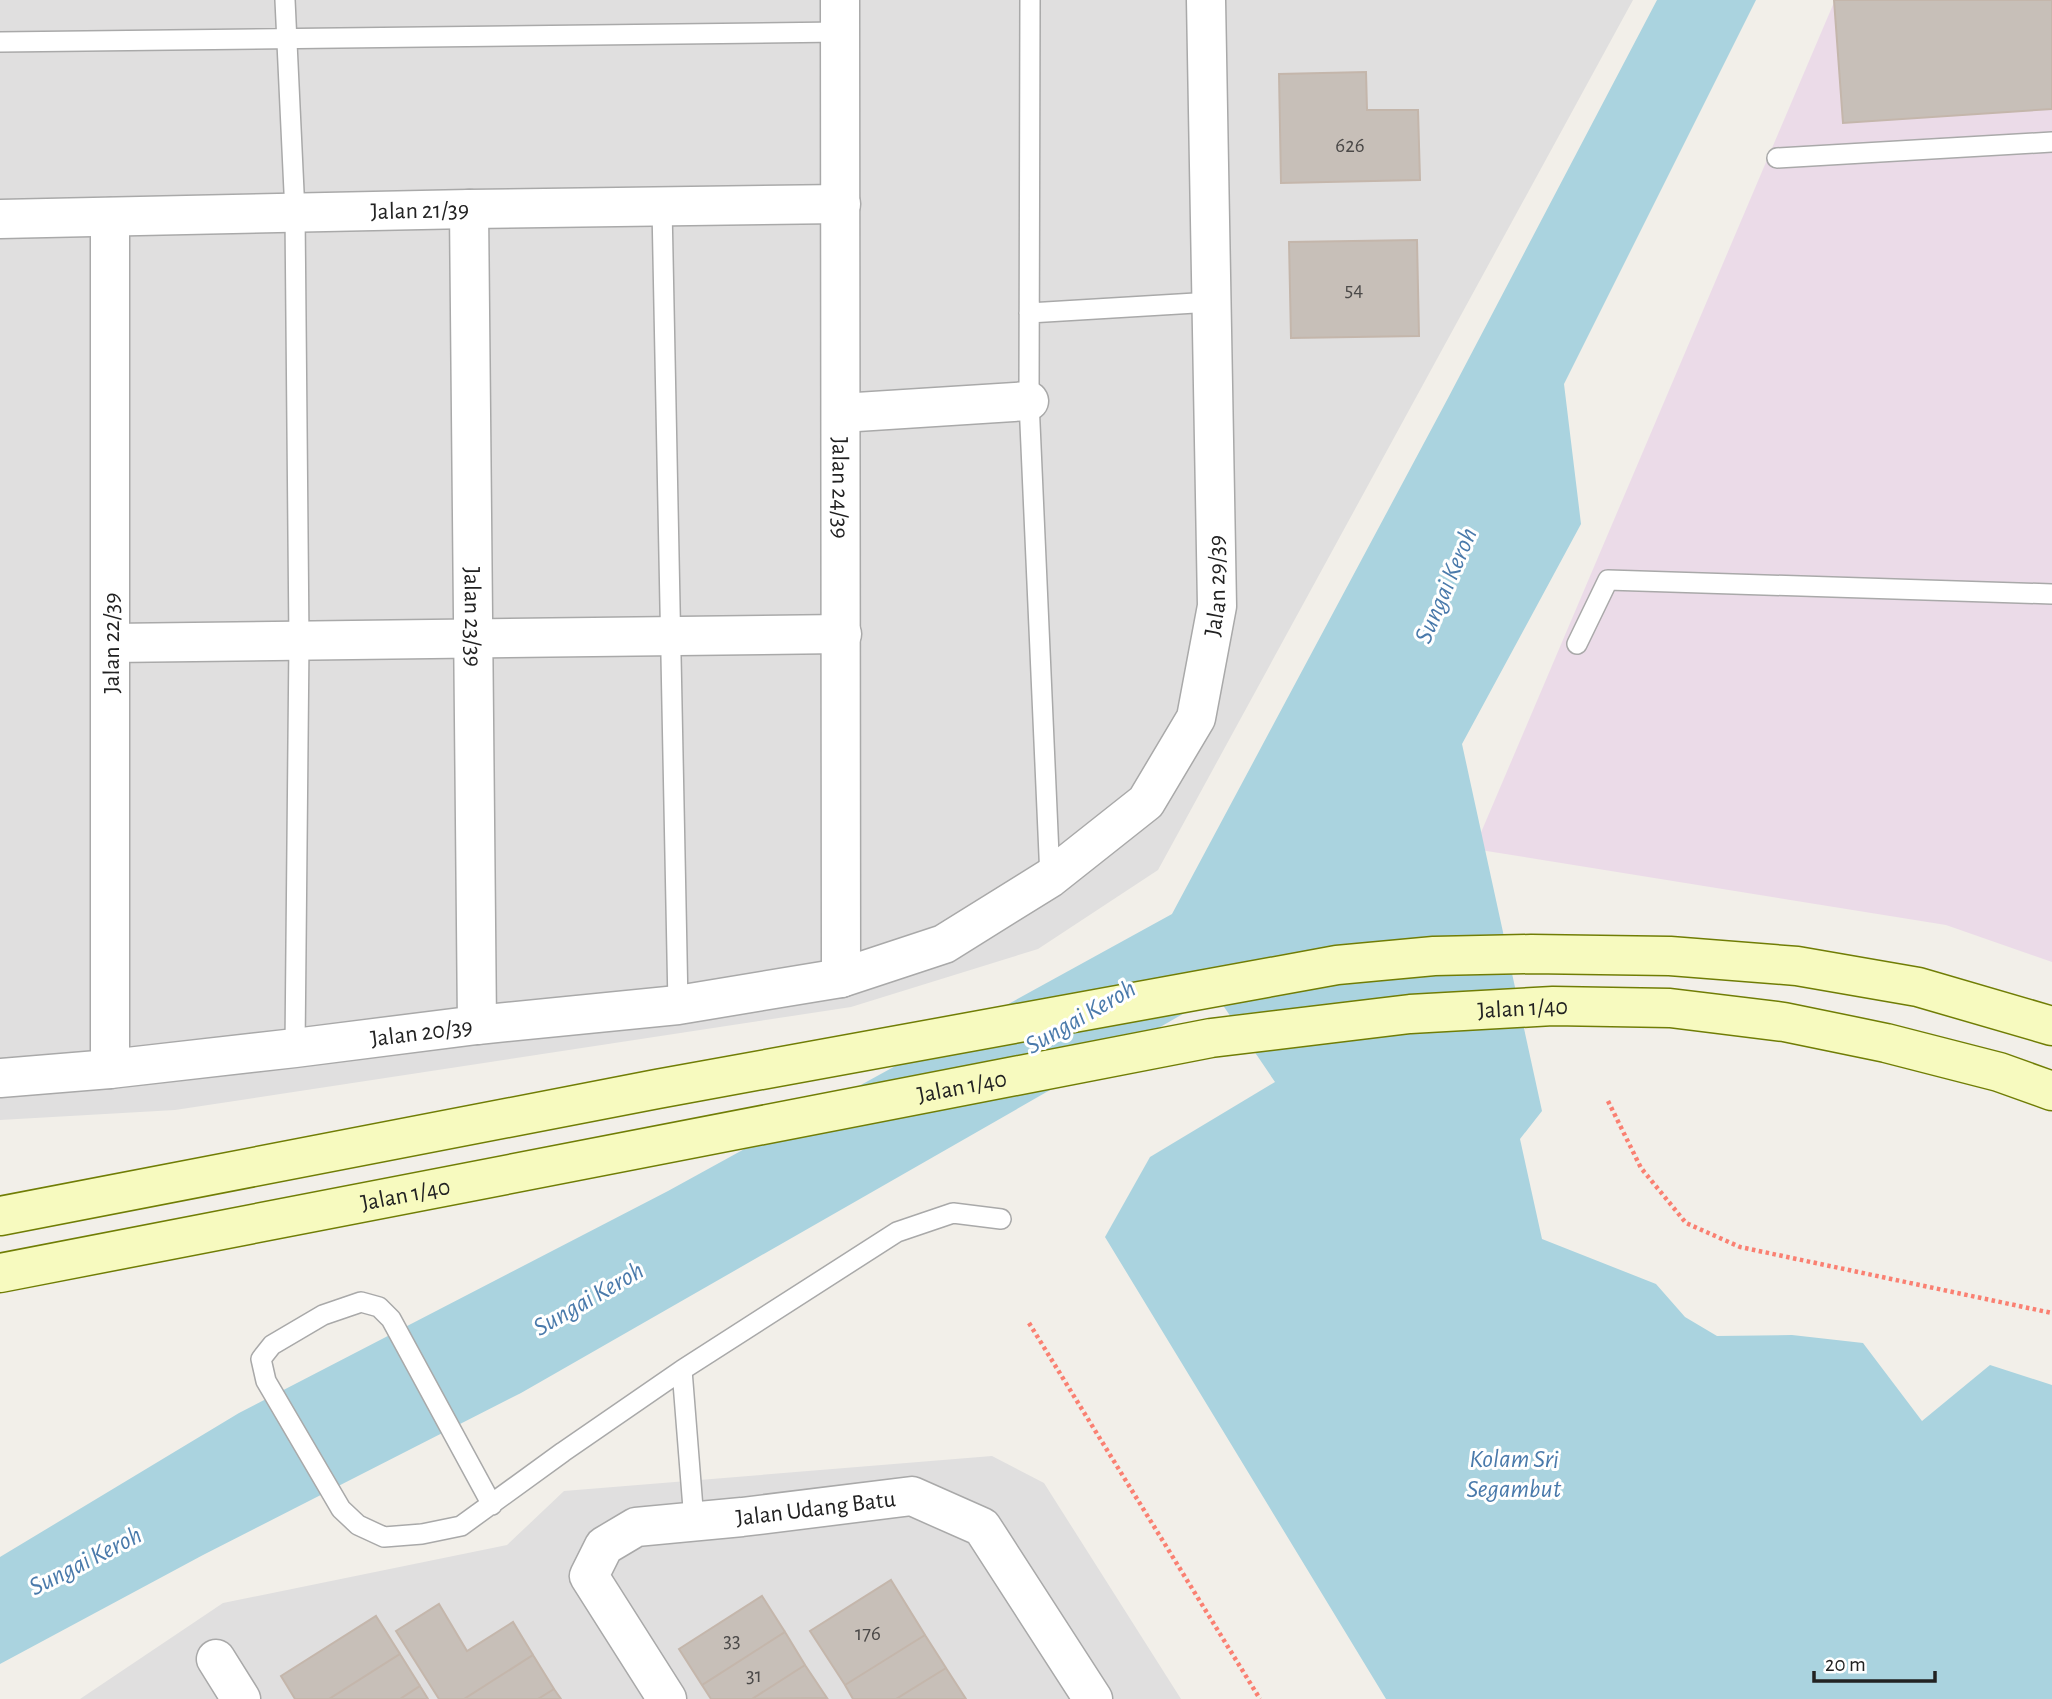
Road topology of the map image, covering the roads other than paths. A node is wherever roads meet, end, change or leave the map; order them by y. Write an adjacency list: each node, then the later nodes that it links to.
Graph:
1 (285, 0): 5 (lane)
2 (1030, 0): 16 (lane)
3 (1206, 0): 15 (street, Jalan 29/39)
4 (840, 16): 5 (lane); 9 (street, Jalan 24/39)
5 (287, 39): 6 (lane); 12 (lane)
6 (0, 42)
7 (2052, 142): 8 (lane)
8 (1777, 158)
9 (841, 204): 10 (street, Jalan 21/39); 18 (street, Jalan 24/39)
10 (662, 207): 11 (street, Jalan 21/39); 21 (lane)
11 (469, 209): 12 (street, Jalan 21/39); 22 (street, Jalan 23/39)
12 (295, 213): 13 (street, Jalan 21/39); 23 (lane)
13 (110, 217): 14 (street, Jalan 21/39); 24 (street, Jalan 22/39)
14 (0, 219)
15 (1212, 302): 16 (lane); 26 (street, Jalan 29/39)
16 (1029, 313): 17 (lane)
17 (1030, 401): 18 (street); 26 (lane)
18 (841, 413): 20 (street, Jalan 24/39)
19 (2052, 594): 25 (lane)
20 (842, 634): 21 (street); 27 (street, Jalan 24/39)
21 (671, 636): 22 (street); 28 (lane)
22 (474, 639): 23 (street); 29 (street, Jalan 23/39)
23 (299, 640): 24 (street); 31 (lane)
24 (111, 643): 32 (street, Jalan 22/39)
25 (1577, 644)
26 (1050, 878): 27 (street, Jalan 29/39)
27 (841, 978): 28 (street, Jalan 20/39)
28 (678, 1004): 29 (street, Jalan 20/39)
29 (477, 1025): 31 (street, Jalan 20/39)
30 (2052, 1026): 35 (main road)
31 (295, 1048): 32 (street, Jalan 20/39)
32 (110, 1069): 33 (street, Jalan 20/39)
33 (0, 1078)
34 (2052, 1091): 37 (main road, Jalan 1/40)
35 (0, 1216)
36 (1000, 1219): 38 (lane)
37 (0, 1273)
38 (682, 1370): 39 (lane); 40 (lane)
39 (491, 1503): 39 (lane)
40 (694, 1521): 43 (street, Jalan Udang Batu); 44 (street, Jalan Udang Batu)
41 (216, 1659): 42 (street)
42 (241, 1699)
43 (667, 1699)
44 (1093, 1699)

